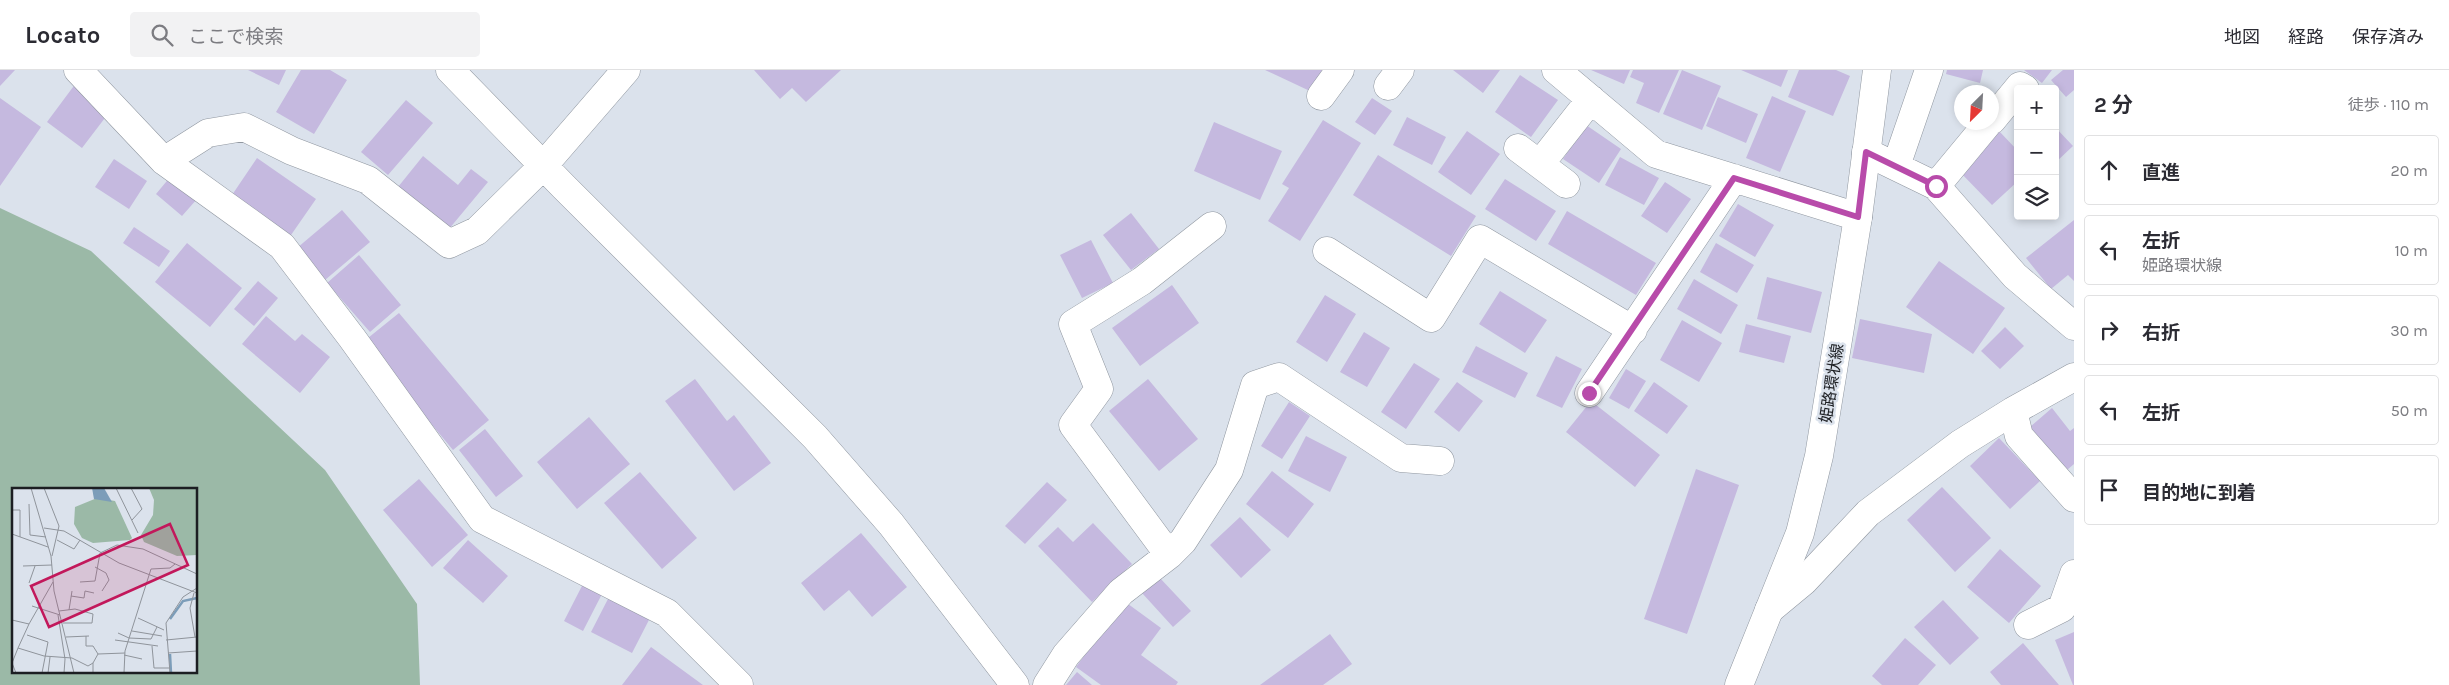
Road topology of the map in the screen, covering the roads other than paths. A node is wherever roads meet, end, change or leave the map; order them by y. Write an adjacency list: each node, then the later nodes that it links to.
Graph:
1 (78, 70): 15 (street)
2 (450, 70): 17 (street)
3 (626, 70): 17 (street)
4 (1340, 70): 9 (street)
5 (1556, 70): 10 (street)
6 (1877, 70): 14 (street, 姫路環状線)
7 (1929, 70): 18 (street)
8 (2014, 93): 11 (street)
9 (1321, 96)
10 (1591, 99): 16 (street); 19 (street)
11 (1999, 110)
12 (1983, 130): 21 (street)
13 (1518, 148): 16 (street)
14 (1866, 152): 18 (street); 22 (street, 姫路環状線)
15 (164, 161): 17 (street); 36 (street)
16 (1540, 164): 20 (street)
17 (543, 166): 37 (street)
18 (1896, 166): 21 (street)
19 (1734, 178): 22 (street); 26 (street)
20 (1566, 184)
21 (1936, 186): 25 (street)
22 (1858, 217): 34 (street, 姫路環状線)
23 (1212, 226): 32 (street)
24 (1327, 251): 26 (street)
25 (2070, 316)
26 (1633, 330): 28 (street)
27 (2074, 377): 29 (street)
28 (1589, 393)
29 (2012, 411): 31 (street); 34 (street)
30 (1440, 461): 32 (street)
31 (2074, 498)
32 (1170, 555): 38 (street)
33 (2074, 574): 35 (street)
34 (1769, 610): 39 (street, 姫路環状線)
35 (2028, 625)
36 (739, 685)
37 (1015, 685)
38 (1047, 685)
39 (1739, 685)

